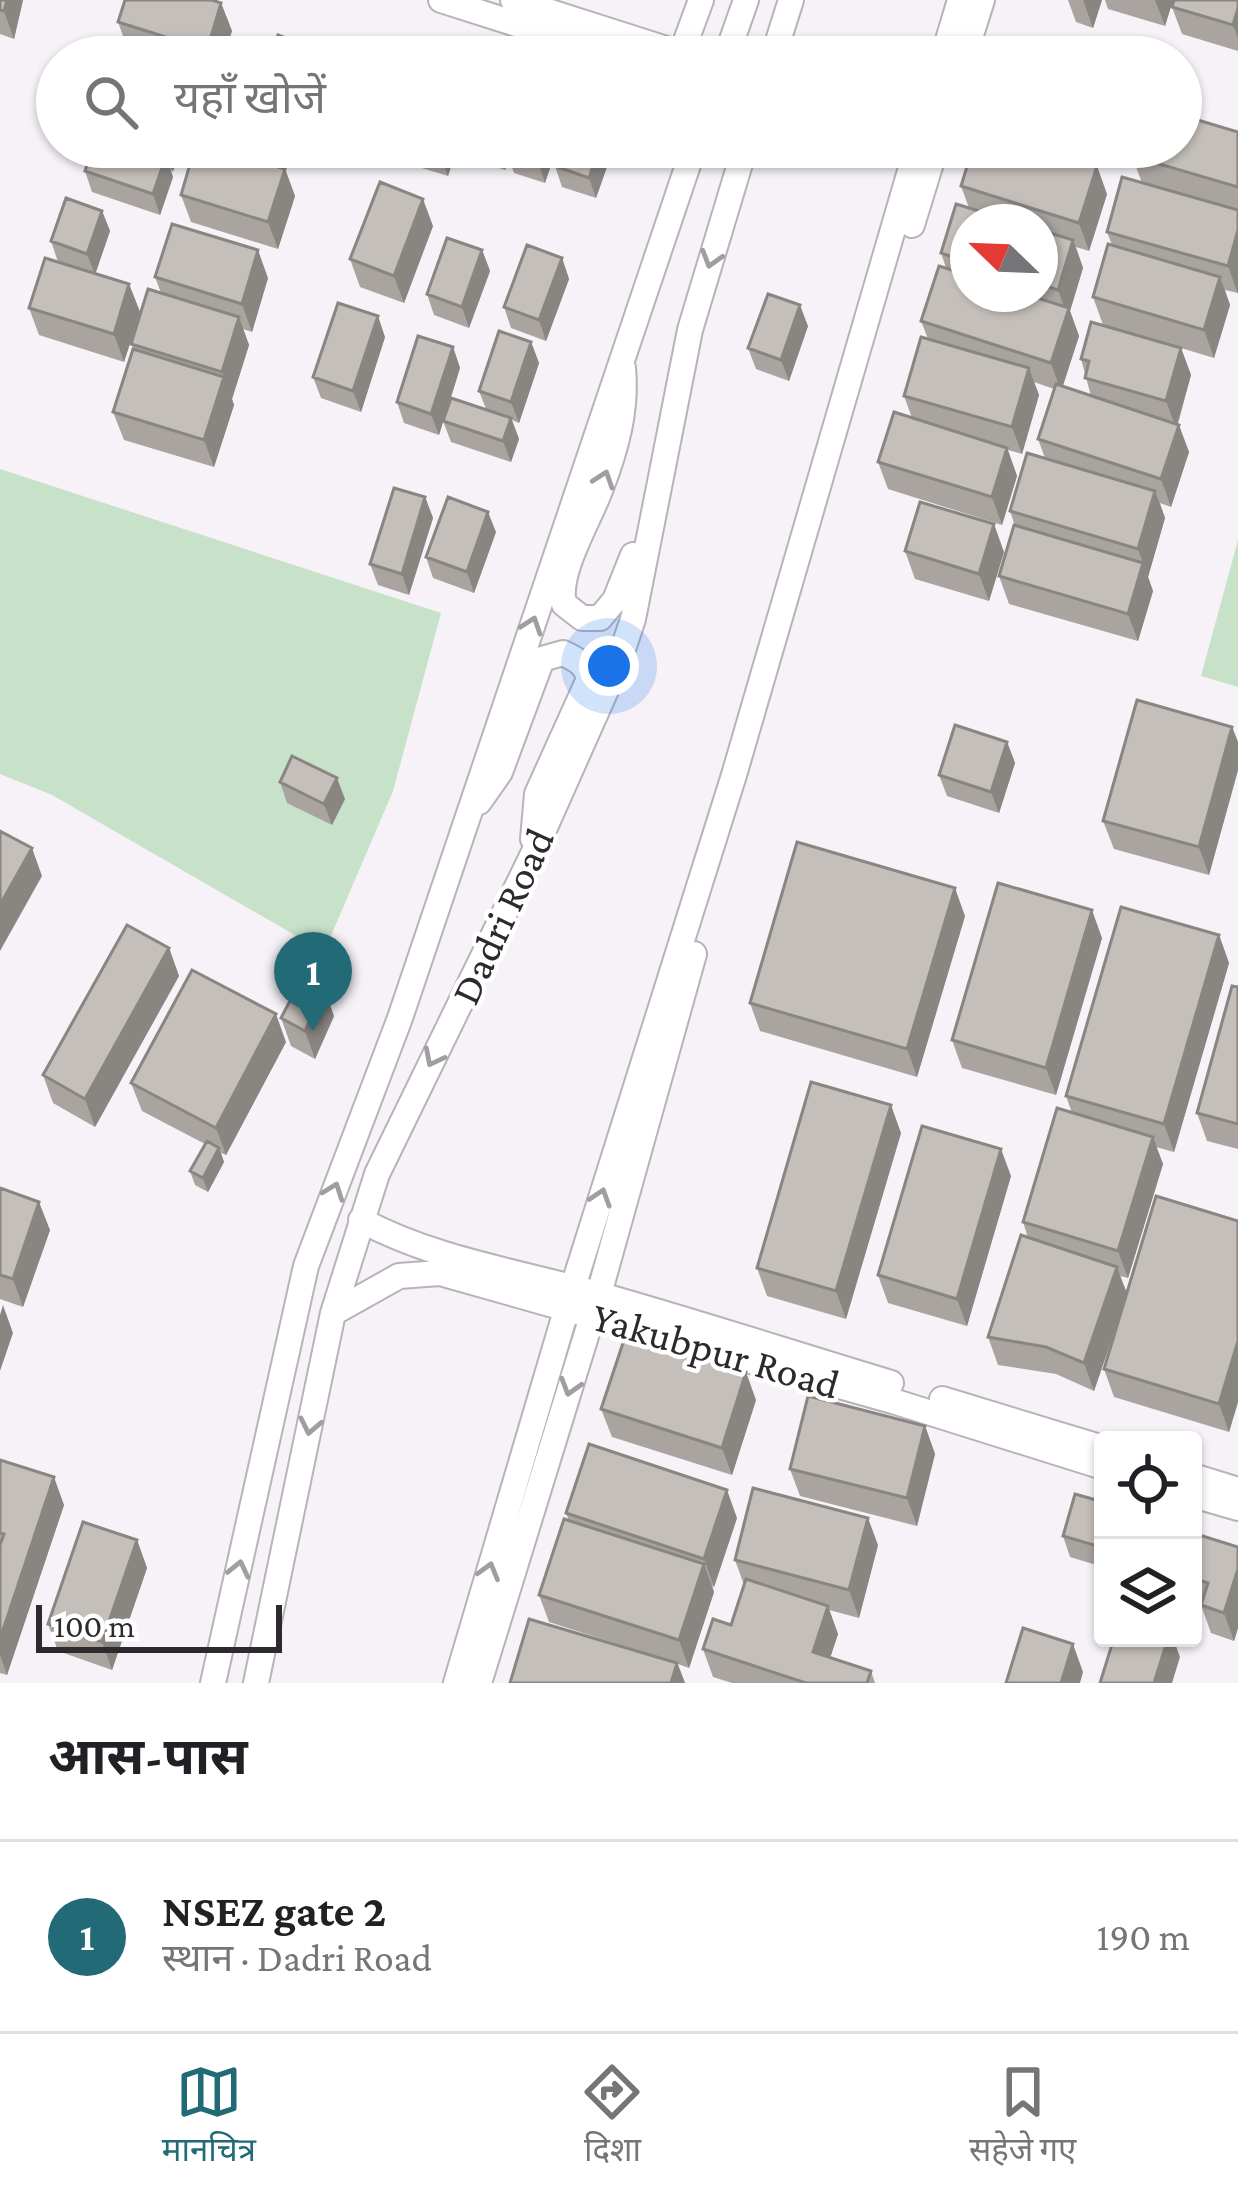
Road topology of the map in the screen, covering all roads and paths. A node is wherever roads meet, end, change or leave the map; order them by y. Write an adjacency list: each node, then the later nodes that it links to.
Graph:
1 (441, 0): 8 (street)
2 (513, 0): 9 (street)
3 (700, 0): 10 (street)
4 (746, 0): 11 (street)
5 (791, 0): 12 (street)
6 (960, 0): 13 (street)
7 (982, 0): 14 (street)
8 (554, 36)
9 (621, 36)
10 (688, 36)
11 (733, 36)
12 (780, 36)
13 (949, 36)
14 (971, 36)
15 (687, 168): 19 (street, Dadri Road)
16 (740, 168): 20 (street, Dadri Road, one-way to 20)
17 (911, 168): 24 (street, one-way to 17)
18 (930, 168): 25 (street)
19 (622, 359): 20 (street, one-way to 19); 21 (street, Dadri Road, one-way to 19)
20 (662, 480): 22 (street, Dadri Road)
21 (466, 817): 22 (street); 33 (street, Dadri Road, one-way to 21)
22 (534, 852): 23 (street, Dadri Road, one-way to 23)
23 (361, 1220): 24 (street, Yakubpur Road); 26 (street, Dadri Road)
24 (570, 1298): 25 (street, Yakubpur Road); 26 (street, Yakubpur Road); 35 (street, one-way to 24)
25 (596, 1305): 27 (street, Yakubpur Road); 28 (street, Yakubpur Road); 36 (street, one-way to 36)
26 (333, 1313): 34 (street, Dadri Road, one-way to 34)
27 (1094, 1445)
28 (1094, 1464)
29 (1202, 1479): 30 (street)
30 (1238, 1490)
31 (1202, 1498): 32 (street)
32 (1238, 1508)
33 (213, 1683)
34 (256, 1683)
35 (456, 1683)
36 (479, 1683)

